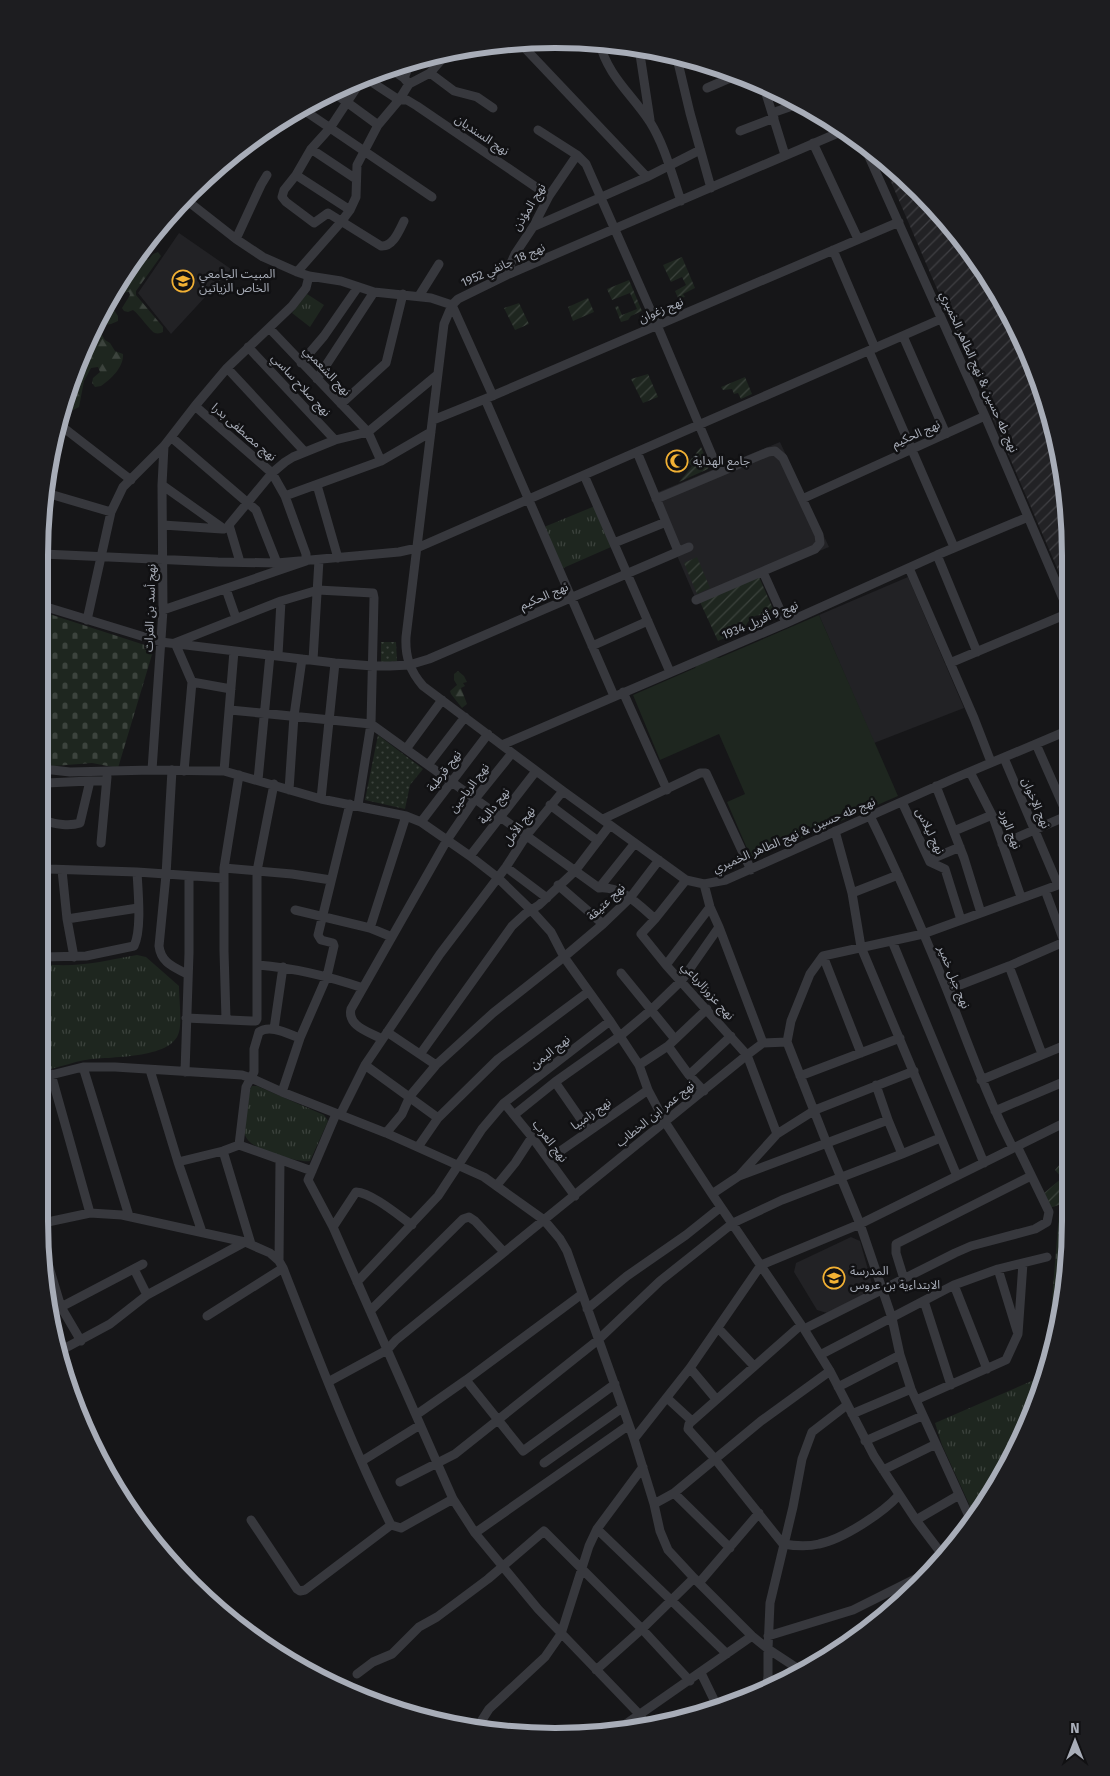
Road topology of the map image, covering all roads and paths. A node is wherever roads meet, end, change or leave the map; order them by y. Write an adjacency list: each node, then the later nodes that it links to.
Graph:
1 (526, 49): 38 (street)
2 (601, 50): 22 (street)
3 (640, 55): 22 (street)
4 (440, 61): 8 (street)
5 (678, 63): 31 (street)
6 (409, 69): 10 (street)
7 (396, 73): 10 (street)
8 (430, 73): 10 (street); 19 (street)
9 (729, 78): 13 (street)
10 (407, 81): 16 (street)
11 (371, 82): 16 (street, نهج السنديان)
12 (357, 88): 17 (street)
13 (707, 88)
14 (766, 94): 21 (street)
15 (339, 96): 17 (street)
16 (399, 100): 23 (street); 41 (street, نهج السنديان)
17 (347, 103): 23 (street); 24 (street)
18 (793, 107): 21 (street)
19 (494, 108)
20 (308, 113): 24 (street)
21 (773, 116): 26 (street); 32 (street)
22 (650, 122): 35 (street)
23 (378, 125): 30 (street)
24 (330, 128): 29 (street); 30 (street)
25 (538, 130): 33 (street)
26 (740, 131)
27 (837, 133): 28 (street, نهج 18 جانفي 1952)
28 (813, 143): 32 (street, نهج 18 جانفي 1952); 53 (street)
29 (311, 149): 37 (street); 39 (street)
30 (365, 150): 39 (street); 43 (street)
31 (700, 150): 35 (street); 40 (street)
32 (785, 154): 40 (street, نهج 18 جانفي 1952)
33 (577, 155): 41 (street, نهج المؤذن); 42 (street)
34 (869, 156): 49 (street, نهج طه حسين & نهج الطاهر الخميري)
35 (669, 166): 38 (street); 44 (street)
36 (267, 175): 52 (street)
37 (296, 175): 46 (street); 48 (street)
38 (647, 177): 42 (street)
39 (356, 179): 46 (street)
40 (711, 188): 44 (street, نهج 18 جانفي 1952)
41 (549, 196): 50 (street, نهج المؤذن)
42 (600, 196): 50 (street); 51 (street)
43 (432, 197)
44 (681, 201): 51 (street, نهج 18 جانفي 1952)
45 (190, 203): 52 (street)
46 (350, 210): 48 (street)
47 (404, 221): 48 (street)
48 (341, 222): 56 (street)
49 (898, 222): 53 (street, نهج زغوان); 64 (street, نهج طه حسين & نهج الطاهر الخميري)
50 (533, 227): 57 (street, نهج المؤذن)
51 (615, 230): 57 (street, نهج 18 جانفي 1952); 65 (street)
52 (236, 239): 56 (street)
53 (858, 239): 54 (street, نهج زغوان)
54 (833, 250): 65 (street, نهج زغوان); 69 (street)
55 (439, 264): 62 (street)
56 (297, 272): 58 (street)
57 (509, 274): 63 (street, نهج 18 جانفي 1952)
58 (310, 276): 59 (street); 66 (street)
59 (358, 287): 60 (street); 70 (street)
60 (374, 292): 61 (street); 73 (street)
61 (402, 294): 62 (street); 75 (street)
62 (419, 296): 63 (street)
63 (452, 305): 72 (street); 74 (street)
64 (941, 319): 67 (street); 77 (street, نهج طه حسين & نهج الطاهر الخميري)
65 (657, 325): 74 (street, نهج زغوان); 79 (street)
66 (269, 328): 68 (street); 70 (street, نهج الشعمبي)
67 (903, 336): 69 (street); 83 (street)
68 (248, 347): 71 (street); 85 (street, نهج صلاح ساسي)
69 (872, 350): 79 (street); 87 (street)
70 (301, 362): 73 (street, نهج الشعمبي)
71 (227, 368): 76 (street); 88 (street)
72 (437, 375): 78 (street); 81 (street)
73 (318, 379): 75 (street, نهج الشعمبي)
74 (489, 398): 78 (street, نهج زغوان); 99 (street)
75 (341, 404): 81 (street, نهج الشعمبي)
76 (195, 406): 84 (street); 92 (street, نهج مصطفى بدرا)
77 (985, 416): 83 (street, نهج الحكيم); 104 (street, نهج طه حسين & نهج الطاهر الخميري)
78 (433, 420): 82 (street)
79 (700, 424): 89 (street); 91 (street)
80 (64, 428): 94 (street)
81 (368, 432): 85 (street); 90 (street, نهج الشعمبي)
82 (431, 432): 90 (street); 111 (street)
83 (946, 434): 87 (street, نهج الحكيم)
84 (171, 437): 86 (street); 102 (street)
85 (335, 440): 88 (street)
86 (164, 446): 94 (street); 95 (street, نهج أسد بن الفرات)
87 (912, 450): 101 (street, نهج الحكيم); 110 (street)
88 (305, 452): 92 (street)
89 (637, 452): 93 (street); 100 (street)
90 (381, 461): 96 (street)
91 (719, 472): 100 (street); 101 (street)
92 (272, 473): 98 (street, نهج مصطفى بدرا); 102 (street)
93 (584, 475): 99 (street); 108 (street)
94 (130, 480): 103 (street)
95 (162, 485): 106 (street, نهج أسد بن الفرات); 107 (street)
96 (317, 485): 98 (street); 116 (street)
97 (52, 494): 103 (street)
98 (285, 496): 118 (street, نهج مصطفى بدرا)
99 (528, 499): 111 (street); 128 (street)
100 (656, 499): 105 (street)
101 (802, 499): 123 (street)
102 (248, 503): 107 (street); 121 (street)
103 (111, 512): 115 (street)
104 (1028, 517): 110 (street, نهج 9 أفريل 1934); 127 (street, نهج طه حسين & نهج الطاهر الخميري)
105 (666, 522): 108 (street); 112 (street)
106 (163, 526): 107 (street); 117 (street, نهج أسد بن الفرات)
107 (227, 528): 120 (street)
108 (614, 543): 124 (street)
109 (689, 547): 112 (street, نهج الحكيم)
110 (954, 547): 114 (street, نهج 9 أفريل 1934)
111 (416, 548): 116 (street); 148 (street)
112 (678, 551): 124 (street, نهج الحكيم)
113 (48, 554): 115 (street)
114 (937, 555): 122 (street, نهج 9 أفريل 1934); 142 (street)
115 (101, 557): 117 (street); 135 (street)
116 (338, 558): 119 (street)
117 (164, 560): 120 (street); 132 (street, نهج أسد بن الفرات)
118 (306, 560): 119 (street); 121 (street); 125 (street)
119 (319, 560): 126 (street)
120 (240, 562): 121 (street)
121 (277, 563)
122 (908, 568): 137 (street, نهج 9 أفريل 1934); 147 (street)
123 (763, 572): 129 (street); 137 (street)
124 (627, 573): 128 (street, نهج الحكيم); 136 (street)
125 (226, 589): 132 (street); 134 (street)
126 (318, 590): 130 (street); 145 (street); 149 (street)
127 (1062, 597)
128 (571, 598): 140 (street); 148 (street, نهج الحكيم)
129 (696, 600)
130 (281, 601): 134 (street); 143 (street)
131 (48, 608): 135 (street, نهج الحكيم)
132 (163, 610): 138 (street, نهج أسد بن الفرات)
133 (1062, 617): 142 (street)
134 (236, 618): 139 (street)
135 (87, 620): 138 (street, نهج الحكيم)
136 (648, 621): 140 (street); 150 (street)
137 (786, 622): 150 (street, نهج 9 أفريل 1934)
138 (162, 642): 139 (street, نهج الحكيم); 172 (street, نهج أسد بن الفرات)
139 (174, 643): 141 (street, نهج الحكيم); 151 (street)
140 (592, 646): 154 (street)
141 (234, 651): 143 (street, نهج الحكيم); 152 (street)
142 (977, 652): 147 (street)
143 (274, 655): 144 (street, نهج الحكيم); 157 (street)
144 (302, 658): 145 (street, نهج الحكيم); 158 (street)
145 (313, 660): 146 (street, نهج الحكيم)
146 (335, 663): 149 (street, نهج الحكيم); 160 (street)
147 (950, 663): 169 (street)
148 (409, 665): 149 (street, نهج الحكيم); 155 (street, نهج طه حسين & نهج الطاهر الخميري)
149 (373, 666): 161 (street)
150 (670, 672): 153 (street, نهج 9 أفريل 1934)
151 (192, 682): 152 (street); 174 (street)
152 (231, 689): 156 (street)
153 (623, 692): 154 (street, نهج 9 أفريل 1934); 187 (street)
154 (614, 696): 165 (street, نهج 9 أفريل 1934)
155 (442, 700): 159 (street, نهج طه حسين & نهج الطاهر الخميري); 166 (street)
156 (230, 710): 157 (street); 175 (street)
157 (264, 713): 158 (street); 180 (street)
158 (294, 716): 160 (street); 186 (street)
159 (465, 717): 163 (street, نهج طه حسين & نهج الطاهر الخميري); 170 (street)
160 (329, 720): 161 (street); 189 (street)
161 (371, 724): 166 (street); 193 (street)
162 (1062, 733): 164 (street, نهج طه حسين & نهج الطاهر الخميري)
163 (488, 734): 165 (street, نهج طه حسين & نهج الطاهر الخميري); 182 (street, نهج قرطبة)
164 (1036, 744): 168 (street, نهج طه حسين & نهج الطاهر الخميري); 192 (street)
165 (502, 745): 167 (street, نهج طه حسين & نهج الطاهر الخميري)
166 (406, 749): 170 (street)
167 (512, 753): 176 (street, نهج طه حسين & نهج الطاهر الخميري); 190 (street, نهج الرياحين)
168 (1004, 758): 169 (street, نهج طه حسين & نهج الطاهر الخميري); 204 (street, نهج الإخوان)
169 (991, 762): 177 (street, نهج طه حسين & نهج الطاهر الخميري)
170 (428, 765): 182 (street)
171 (48, 770): 179 (street)
172 (152, 770): 173 (street); 179 (street)
173 (172, 770): 174 (street); 224 (street)
174 (184, 770): 175 (street)
175 (224, 771): 178 (street)
176 (536, 771): 188 (street, نهج طه حسين & نهج الطاهر الخميري); 198 (street, نهج دالية)
177 (970, 772): 185 (street, نهج طه حسين & نهج الطاهر الخميري); 195 (street, نهج الورد)
178 (239, 775): 180 (street); 223 (street)
179 (107, 776): 181 (street); 209 (street)
180 (258, 780): 184 (street)
181 (90, 781): 183 (street); 200 (street)
182 (451, 782): 190 (street); 201 (street, نهج قرطبة)
183 (48, 783)
184 (274, 784): 186 (street); 220 (street)
185 (936, 786): 191 (street, نهج طه حسين & نهج الطاهر الخميري); 203 (street)
186 (289, 790): 189 (street)
187 (667, 790): 202 (street); 219 (street)
188 (563, 791): 194 (street, نهج الأمل); 202 (street, نهج طه حسين & نهج الطاهر الخميري)
189 (321, 799): 193 (street)
190 (475, 799): 198 (street); 207 (street, نهج الرياحين)
191 (902, 802): 197 (street, نهج طه حسين & نهج الطاهر الخميري); 215 (street, نهج ليلاس)
192 (1062, 803)
193 (354, 805): 196 (street); 228 (street)
194 (550, 805): 206 (street, نهج الأمل); 208 (street)
195 (992, 815): 203 (street); 211 (street, نهج الورد)
196 (406, 816): 201 (street); 251 (street)
197 (870, 816): 205 (street, نهج طه حسين & نهج الطاهر الخميري); 225 (street, نهج جبل خمير)
198 (501, 818): 206 (street); 213 (street, نهج دالية)
199 (1062, 820): 204 (street)
200 (48, 821)
201 (421, 822): 207 (street)
202 (607, 822): 208 (street); 210 (street, نهج طه حسين & نهج الطاهر الخميري)
203 (954, 831): 212 (street)
204 (1035, 831): 211 (street); 232 (street, نهج الإخوان)
205 (836, 832): 219 (street, نهج طه حسين & نهج الطاهر الخميري); 236 (street)
206 (526, 836): 216 (street, نهج الأمل); 221 (street)
207 (447, 840): 213 (street); 253 (street, نهج الرياحين)
208 (598, 842): 221 (street)
209 (101, 843)
210 (635, 843): 214 (street, نهج طه حسين & نهج الطاهر الخميري); 234 (street)
211 (1002, 844): 237 (street, نهج الورد)
212 (960, 847): 215 (street); 244 (street)
213 (470, 856): 227 (street)
214 (659, 860): 229 (street, نهج طه حسين & نهج الطاهر الخميري); 239 (street, نهج عتيقة)
215 (929, 860): 248 (street, نهج ليلاس)
216 (506, 867): 227 (street, نهج الأمل); 238 (street)
217 (48, 869): 218 (street)
218 (62, 870): 222 (street); 246 (street)
219 (752, 870): 230 (street, نهج طه حسين & نهج الطاهر الخميري)
220 (257, 871): 223 (street); 228 (street); 262 (street)
221 (575, 871): 233 (street); 234 (street)
222 (137, 872): 224 (street); 241 (street)
223 (224, 873): 226 (street); 276 (street)
224 (166, 875): 226 (street); 266 (street)
225 (898, 875): 236 (street); 252 (street, نهج جبل خمير)
226 (189, 876): 266 (street)
227 (497, 877): 243 (street); 281 (street, نهج الأمل)
228 (331, 880): 245 (street)
229 (686, 880): 230 (street, نهج طه حسين & نهج الطاهر الخميري); 247 (street, نهج عزوزالرباعي)
230 (704, 884): 240 (street)
231 (1062, 884): 232 (street)
232 (1058, 885): 235 (street)
233 (558, 886): 238 (street); 249 (street)
234 (599, 888): 239 (street)
235 (1045, 890): 237 (street); 254 (street)
236 (852, 893): 257 (street)
237 (1022, 897): 244 (street)
238 (547, 898): 243 (street)
239 (630, 898): 247 (street); 249 (street, نهج عتيقة)
240 (710, 907): 250 (street); 263 (street)
241 (138, 908): 246 (street); 260 (street)
242 (295, 910): 245 (street)
243 (532, 911): 261 (street); 291 (street)
244 (981, 912): 248 (street)
245 (322, 916): 251 (street); 268 (street)
246 (67, 919): 260 (street)
247 (655, 919): 263 (street, نهج عزوزالرباعي)
248 (961, 920): 252 (street)
249 (603, 924): 261 (street, نهج عتيقة)
250 (719, 927): 269 (street); 288 (street)
251 (370, 928): 253 (street)
252 (923, 934): 255 (street); 271 (street, نهج جبل خمير)
253 (392, 936): 270 (street, نهج الرياحين)
254 (1062, 937)
255 (892, 941): 257 (street); 338 (street)
256 (1062, 943): 264 (street)
257 (861, 947): 258 (street); 286 (street)
258 (823, 956): 287 (street); 292 (street)
259 (48, 957): 260 (street)
260 (74, 957)
261 (564, 957): 272 (street); 295 (street, نهج عتيقة)
262 (258, 965): 265 (street); 277 (street)
263 (666, 965): 269 (street, نهج عزوزالرباعي)
264 (1009, 966): 271 (street); 293 (street)
265 (283, 967): 268 (street); 280 (street)
266 (187, 974): 275 (street)
267 (621, 974): 274 (street)
268 (327, 976): 270 (street); 284 (street)
269 (682, 980): 273 (street, نهج عزوزالرباعي); 274 (street)
270 (363, 988): 281 (street, نهج الرياحين)
271 (947, 990): 307 (street, نهج جبل خمير)
272 (588, 992): 278 (street); 320 (street)
273 (707, 1009): 283 (street, نهج عزوزالرباعي); 285 (street)
274 (651, 1010): 282 (street); 285 (street)
275 (186, 1018): 276 (street); 301 (street)
276 (226, 1020): 277 (street)
277 (256, 1021): 279 (street)
278 (610, 1021): 282 (street); 315 (street, نهج اليمن)
279 (263, 1029): 280 (street); 305 (street)
280 (274, 1029): 284 (street)
281 (385, 1035): 291 (street); 296 (street, نهج الأمل)
282 (620, 1036): 297 (street); 308 (street)
283 (731, 1036): 294 (street, نهج عزوزالرباعي); 302 (street)
284 (300, 1038): 313 (street)
285 (674, 1038): 289 (street)
286 (900, 1038): 292 (street); 300 (street)
287 (787, 1042): 288 (street); 304 (street)
288 (763, 1043): 294 (street, نهج عمر ابن الخطاب)
289 (668, 1046): 297 (street); 302 (street)
290 (1062, 1046): 293 (street)
291 (421, 1053): 295 (street)
292 (861, 1053): 304 (street)
293 (1042, 1054): 307 (street)
294 (747, 1055): 312 (street, نهج عمر ابن الخطاب); 326 (street, نهج عزوزالرباعي)
295 (436, 1064): 314 (street, نهج عتيقة)
296 (365, 1065): 314 (street); 318 (street, نهج الأمل)
297 (639, 1065): 311 (street)
298 (83, 1067): 299 (street); 303 (street); 350 (street)
299 (150, 1070): 301 (street); 337 (street)
300 (914, 1071): 310 (street); 328 (street)
301 (186, 1072): 305 (street)
302 (689, 1074): 312 (street)
303 (48, 1076)
304 (800, 1076): 316 (street)
305 (251, 1078): 313 (street); 330 (street)
306 (48, 1079): 349 (street)
307 (981, 1080): 317 (street, نهج جبل خمير)
308 (555, 1082): 319 (street); 324 (street)
309 (1062, 1083): 317 (street)
310 (876, 1085): 316 (street); 321 (street)
311 (648, 1090): 322 (street); 324 (street, نهج زامبيا)
312 (704, 1091): 322 (street, نهج عمر ابن الخطاب)
313 (282, 1092): 318 (street)
314 (410, 1096): 320 (street); 325 (street, نهج عتيقة)
315 (504, 1103): 319 (street, نهج العرب); 339 (street, نهج اليمن)
316 (815, 1110): 326 (street); 329 (street)
317 (995, 1111): 332 (street, نهج جبل خمير)
318 (338, 1114): 325 (street); 340 (street, نهج الأمل)
319 (514, 1115): 327 (street, نهج العرب)
320 (438, 1118): 331 (street)
321 (888, 1120): 329 (street); 334 (street)
322 (665, 1122): 346 (street); 347 (street, نهج عمر ابن الخطاب)
323 (1062, 1124): 332 (street)
324 (589, 1131): 335 (street, نهج زامبيا)
325 (386, 1133): 331 (street)
326 (777, 1134): 341 (street)
327 (532, 1137): 335 (street, نهج العرب); 345 (street)
328 (940, 1138): 334 (street); 342 (street)
329 (827, 1144): 341 (street); 344 (street)
330 (239, 1145): 333 (street); 336 (street)
331 (418, 1147): 339 (street)
332 (1015, 1147): 338 (street); 343 (street, نهج جبل خمير)
333 (223, 1152): 337 (street); 358 (street)
334 (902, 1154): 344 (street)
335 (549, 1159): 347 (street, نهج العرب)
336 (280, 1160): 340 (street); 363 (street)
337 (178, 1162): 357 (street)
338 (984, 1163): 342 (street)
339 (460, 1165): 345 (street); 355 (street, نهج اليمن)
340 (312, 1171): 356 (street)
341 (739, 1176): 346 (street)
342 (957, 1176): 354 (street)
343 (1031, 1176): 368 (street); 368 (street, نهج جبل خمير)
344 (840, 1178): 353 (street); 354 (street)
345 (497, 1185): 352 (street)
346 (712, 1194): 348 (street)
347 (575, 1196): 352 (street, نهج عمر ابن الخطاب)
348 (721, 1207): 353 (street); 376 (street)
349 (90, 1213): 350 (street); 351 (street)
350 (128, 1216): 357 (street)
351 (48, 1219)
352 (544, 1220): 359 (street, نهج عمر ابن الخطاب); 372 (street)
353 (733, 1223): 364 (street); 383 (street)
354 (860, 1224): 364 (street); 371 (street)
355 (412, 1225): 356 (street); 369 (street, نهج اليمن)
356 (333, 1227): 369 (street)
357 (202, 1232): 358 (street)
358 (248, 1243): 363 (street); 373 (street)
359 (504, 1252): 377 (street); 386 (street, نهج عمر ابن الخطاب)
360 (1048, 1257): 361 (street)
361 (1023, 1263): 366 (street); 382 (street)
362 (144, 1264): 365 (street)
363 (281, 1264): 378 (street); 394 (street)
364 (761, 1265): 380 (street); 381 (street)
365 (134, 1269): 373 (street); 375 (street)
366 (998, 1269): 370 (street); 382 (street)
367 (51, 1273): 375 (street)
368 (904, 1279): 371 (street)
369 (357, 1282): 377 (street)
370 (954, 1285): 374 (street); 391 (street)
371 (881, 1290): 379 (street); 380 (street)
372 (582, 1294): 376 (street); 393 (street)
373 (147, 1295): 384 (street)
374 (924, 1301): 379 (street); 396 (street)
375 (61, 1307): 384 (street)
376 (588, 1309): 383 (street)
377 (370, 1311): 386 (street)
378 (207, 1316)
379 (892, 1318): 387 (street); 388 (street)
380 (802, 1327): 387 (street); 389 (street)
381 (718, 1328): 389 (street); 390 (street)
382 (1018, 1334): 391 (street)
383 (598, 1340): 395 (street); 407 (street)
384 (81, 1341): 385 (street)
385 (64, 1349)
386 (387, 1350): 394 (street, نهج عمر ابن الخطاب); 405 (street)
387 (820, 1355): 392 (street)
388 (900, 1355): 397 (street); 398 (street)
389 (754, 1366): 400 (street)
390 (690, 1368): 399 (street); 400 (street)
391 (987, 1369): 396 (street)
392 (830, 1371): 397 (street); 414 (street)
393 (466, 1380): 405 (street); 407 (street)
394 (328, 1382): 415 (street)
395 (615, 1384): 403 (street); 407 (street)
396 (951, 1385): 401 (street)
397 (838, 1387): 402 (street)
398 (911, 1389): 401 (street); 404 (street)
399 (667, 1398): 408 (street); 411 (street)
400 (716, 1398): 408 (street)
401 (916, 1400): 406 (street)
402 (847, 1405): 404 (street); 433 (street)
403 (622, 1408): 410 (street); 417 (street)
404 (852, 1414): 412 (street)
405 (416, 1415): 409 (street)
406 (922, 1416): 412 (street); 413 (street)
407 (498, 1420): 416 (street)
408 (692, 1421): 414 (street)
409 (420, 1425): 415 (street); 416 (street)
410 (629, 1425): 411 (street); 432 (street)
411 (634, 1439): 418 (street)
412 (865, 1441): 419 (street)
413 (936, 1444): 419 (street); 423 (street)
414 (715, 1459): 421 (street); 426 (street)
415 (362, 1462): 430 (street)
416 (437, 1463): 420 (street); 424 (street)
417 (544, 1463)
418 (642, 1467): 425 (street); 431 (street)
419 (883, 1470): 422 (street)
420 (400, 1482)
421 (674, 1493): 425 (street); 434 (street)
422 (899, 1495): 429 (street); 433 (street)
423 (959, 1495): 427 (street); 429 (street)
424 (453, 1499): 430 (street); 432 (street)
425 (654, 1504): 439 (street)
426 (759, 1513): 433 (street); 434 (street)
427 (968, 1515)
428 (251, 1520): 430 (street)
429 (916, 1520): 435 (street)
430 (391, 1525)
431 (598, 1529): 437 (street); 440 (street)
432 (475, 1532): 436 (street)
433 (783, 1544): 444 (street)
434 (730, 1548): 439 (street)
435 (940, 1552)
436 (503, 1566): 437 (street); 442 (street); 450 (street)
437 (582, 1569): 441 (street); 442 (street)
438 (915, 1579): 444 (street)
439 (696, 1581): 440 (street); 443 (street)
440 (670, 1600): 441 (street); 446 (street)
441 (642, 1629): 448 (street); 451 (street)
442 (561, 1634): 448 (street); 456 (street)
443 (752, 1636): 445 (street); 446 (street)
444 (768, 1636): 445 (street)
445 (768, 1648): 447 (street); 452 (street)
446 (727, 1654): 449 (street)
447 (796, 1667)
448 (596, 1670): 454 (street)
449 (701, 1673): 451 (street); 453 (street)
450 (357, 1674)
451 (690, 1681): 454 (street)
452 (767, 1682)
453 (715, 1703)
454 (640, 1716): 455 (street); 457 (street)
455 (643, 1721)
456 (482, 1723)
457 (629, 1723)

